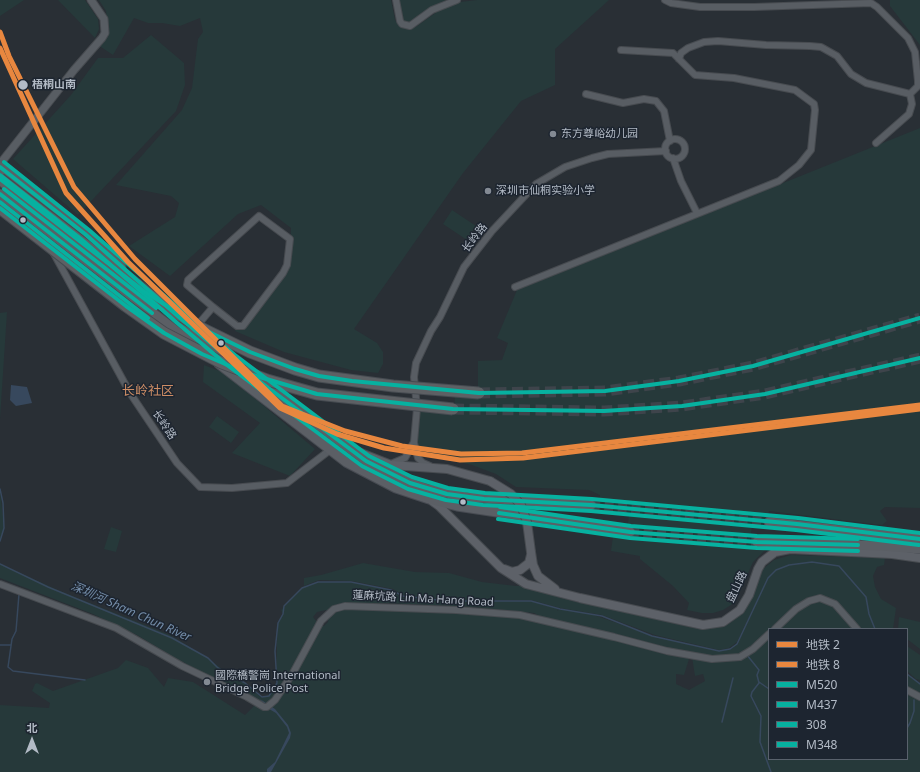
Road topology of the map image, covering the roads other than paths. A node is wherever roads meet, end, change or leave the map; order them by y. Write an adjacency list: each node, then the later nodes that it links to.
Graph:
1 (91, 0): 13 (street)
2 (396, 0): 3 (street)
3 (457, 0)
4 (665, 0): 8 (street)
5 (621, 50): 6 (street)
6 (679, 59): 8 (street); 19 (street)
7 (586, 94): 9 (street)
8 (910, 94): 10 (street)
9 (670, 141): 11 (street); 12 (street)
10 (876, 143)
11 (666, 151): 12 (street); 27 (street, 长岭路)
12 (673, 158): 19 (street)
13 (0, 166): 15 (main road)
14 (0, 175): 15 (main road)
15 (14, 178): 23 (main road)
16 (0, 179): 24 (highway, bridge)
17 (0, 194): 20 (main road)
18 (0, 208): 25 (highway, bridge)
19 (697, 213): 21 (street)
20 (38, 225): 28 (main road); 28 (street, 长岭路)
21 (515, 287)
22 (213, 307): 22 (street); 23 (street)
23 (193, 330): 26 (main road)
24 (479, 393)
25 (453, 409)
26 (339, 442): 29 (main road); 32 (main road)
27 (414, 442): 29 (street, 长岭路); 30 (street, 长岭路)
28 (330, 450): 31 (main road)
29 (382, 462): 30 (main road)
30 (442, 468): 38 (main road, 盘山路, bridge)
31 (429, 499): 34 (main road); 40 (main road, 盘山路)
32 (591, 505)
33 (769, 522): 35 (main road)
34 (630, 532)
35 (920, 538)
36 (757, 542): 37 (main road)
37 (920, 549)
38 (531, 552): 40 (main road); 42 (main road, 盘山路)
39 (920, 558): 42 (main road, 盘山路)
40 (501, 568): 42 (main road, 盘山路)
41 (0, 584): 45 (street, 蓮麻坑路 Lin Ma Hang Road)
42 (571, 596)
43 (776, 628): 44 (street)
44 (856, 628)
45 (768, 635)
46 (908, 691): 47 (street)
47 (920, 697)

